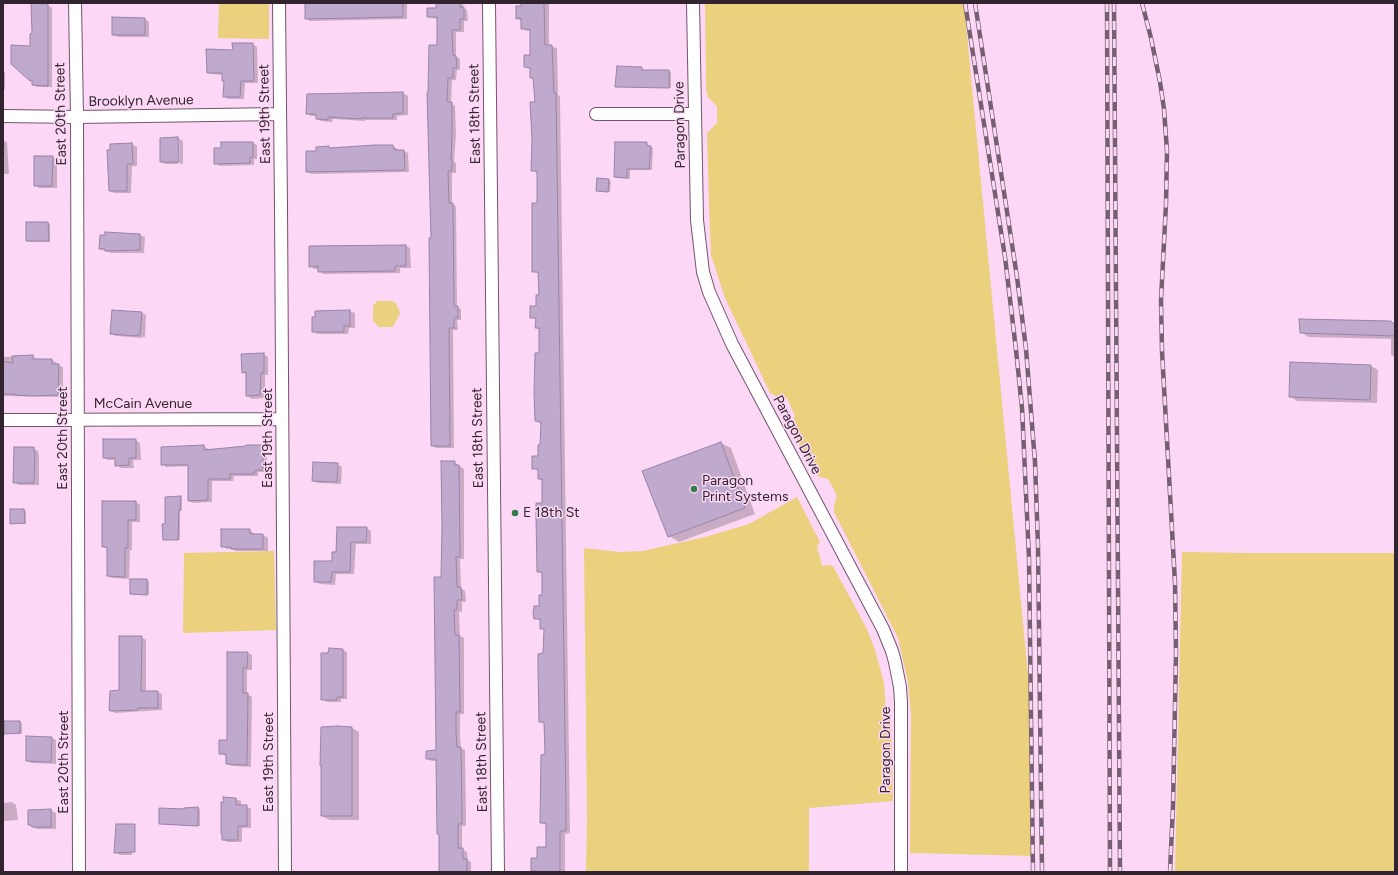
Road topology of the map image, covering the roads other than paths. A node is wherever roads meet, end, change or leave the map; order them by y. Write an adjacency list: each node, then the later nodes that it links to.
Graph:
1 (75, 3): 9 (street, East 20th Street)
2 (279, 3): 5 (street, East 19th Street)
3 (489, 3): 15 (street, East 18th Street)
4 (693, 3): 7 (street, Paragon Drive)
5 (280, 114): 9 (street, Brooklyn Avenue); 10 (street, East 19th Street)
6 (596, 114): 7 (street)
7 (695, 114): 16 (street, Paragon Drive)
8 (3, 116): 9 (street, Brooklyn Avenue)
9 (77, 117): 12 (street, East 20th Street)
10 (282, 419): 12 (street, McCain Avenue); 14 (street, East 19th Street)
11 (3, 420): 12 (street, McCain Avenue)
12 (78, 420): 13 (street, East 20th Street)
13 (79, 872)
14 (284, 872)
15 (498, 872)
16 (901, 872)

